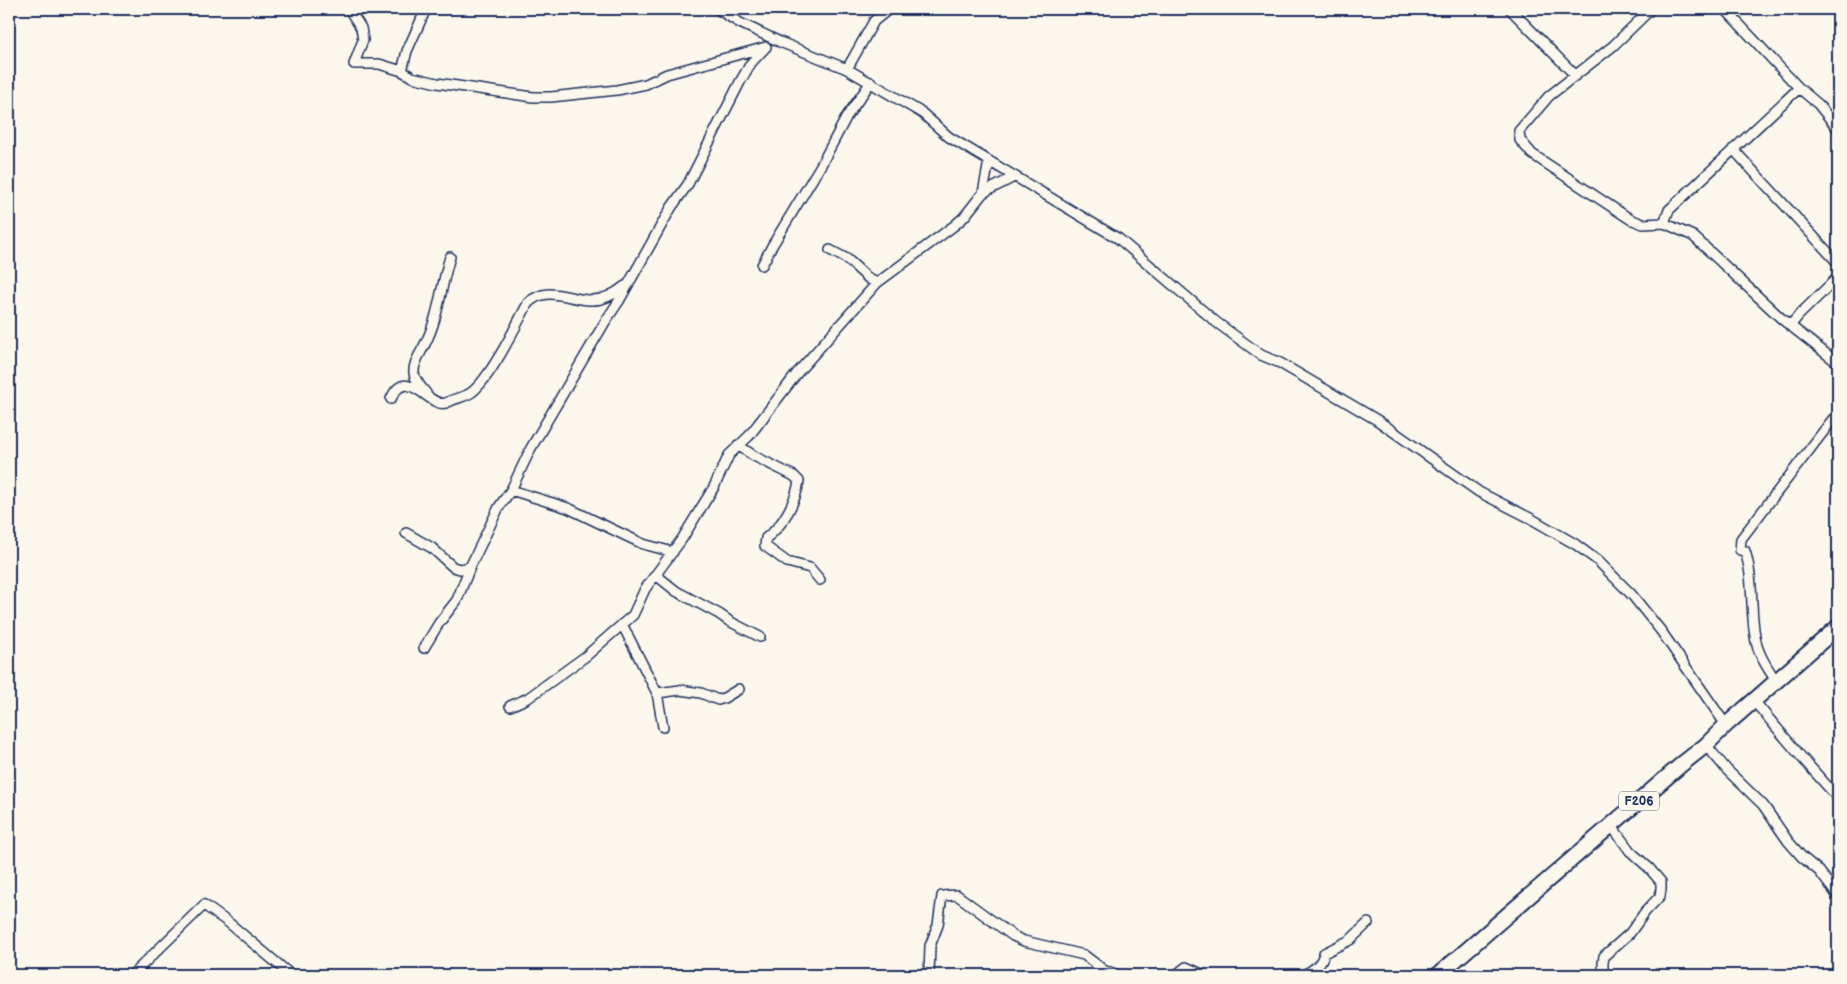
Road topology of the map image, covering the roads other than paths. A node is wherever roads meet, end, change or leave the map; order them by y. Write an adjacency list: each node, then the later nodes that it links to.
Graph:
1 (349, 9): 11 (street)
2 (426, 9): 11 (street)
3 (717, 9): 8 (street)
4 (889, 9): 10 (street)
5 (1510, 9): 12 (street)
6 (1651, 9): 12 (street)
7 (1725, 9): 14 (street)
8 (780, 42): 9 (street); 10 (street)
9 (765, 48): 11 (street); 27 (street)
10 (847, 69): 13 (street)
11 (402, 71)
12 (1575, 75): 20 (street)
13 (871, 82): 17 (street); 24 (street)
14 (1799, 88): 15 (street); 16 (street)
15 (1838, 129)
16 (1733, 149): 20 (street); 23 (street)
17 (989, 161): 18 (street); 19 (street)
18 (1014, 177): 19 (street); 49 (street)
19 (983, 193): 26 (street)
20 (1664, 223): 28 (street)
21 (830, 250): 26 (street)
22 (450, 257): 30 (street)
23 (1838, 263)
24 (762, 266)
25 (1838, 277): 28 (street)
26 (877, 283): 33 (street)
27 (628, 284): 30 (street); 34 (street)
28 (1790, 326): 29 (street)
29 (1838, 363)
30 (430, 396): 31 (street)
31 (391, 399)
32 (1838, 416): 44 (street)
33 (738, 445): 36 (street); 39 (street)
34 (511, 490): 36 (street); 37 (street)
35 (406, 533): 37 (street)
36 (673, 552): 38 (street)
37 (470, 567): 43 (street)
38 (656, 575): 40 (street); 42 (street)
39 (820, 580)
40 (622, 624): 46 (street); 48 (street)
41 (1838, 627): 44 (main road, F206)
42 (760, 637)
43 (424, 648)
44 (1776, 681): 47 (main road, F206)
45 (739, 689): 46 (street)
46 (657, 693): 50 (street)
47 (1754, 701): 49 (main road, F206); 52 (street)
48 (510, 706)
49 (1726, 725): 51 (main road, F206)
50 (663, 727)
51 (1706, 745): 53 (main road, F206); 54 (street)
52 (1838, 798)
53 (1611, 825): 64 (main road, F206); 65 (street)
54 (1838, 896)
55 (1368, 923): 63 (street)
56 (1102, 973): 59 (street); 60 (street)
57 (132, 975): 58 (street)
58 (291, 975)
59 (929, 975)
60 (1117, 975)
61 (1176, 975): 62 (street)
62 (1204, 975)
63 (1303, 975)
64 (1438, 975)
65 (1604, 975)

